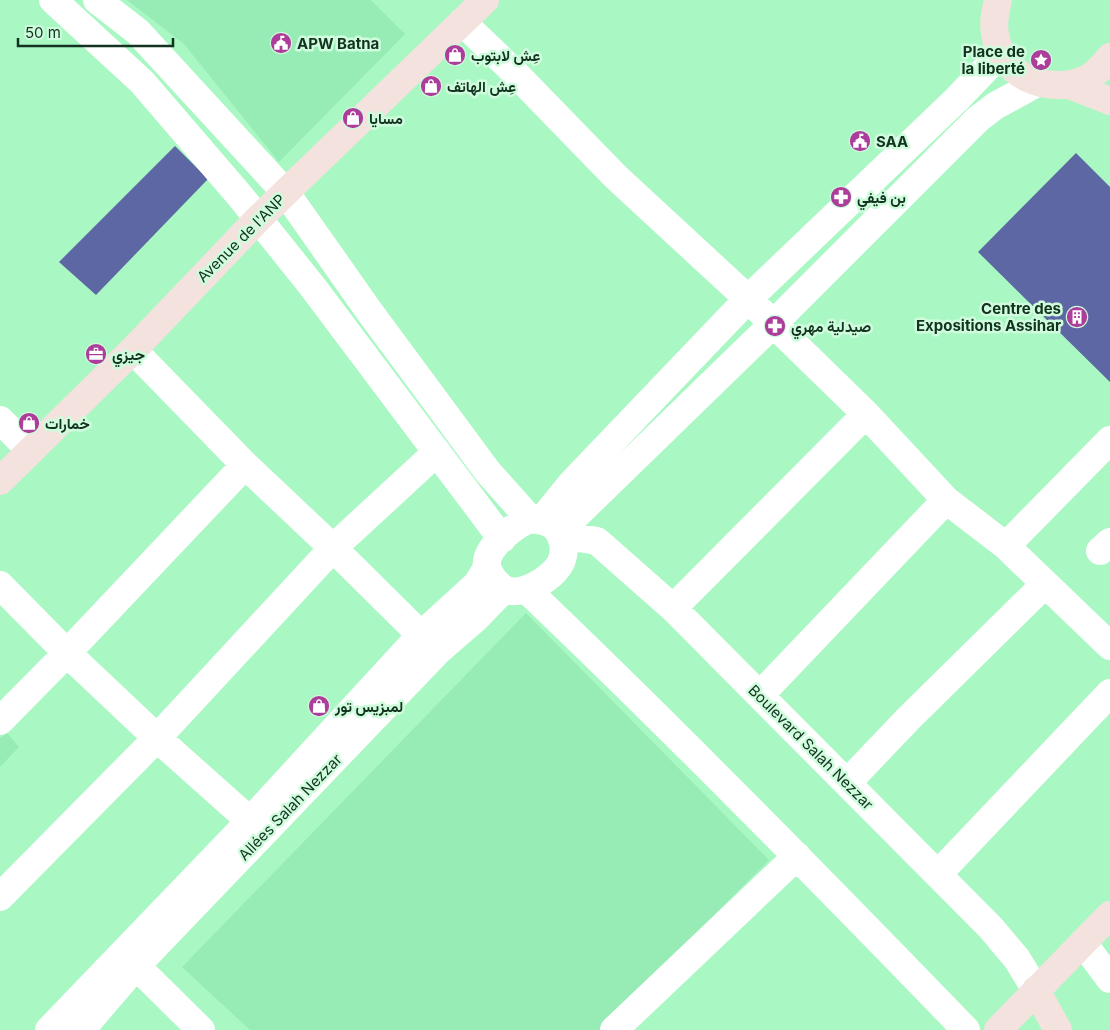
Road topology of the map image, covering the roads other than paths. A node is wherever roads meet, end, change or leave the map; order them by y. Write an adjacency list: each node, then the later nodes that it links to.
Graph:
1 (52, 0): 12 (street)
2 (98, 0): 11 (street)
3 (485, 0): 5 (main road, Avenue de l'ANP)
4 (992, 6): 6 (main road)
5 (462, 22): 11 (main road, Avenue de l'ANP); 13 (street)
6 (1001, 53): 8 (main road); 13 (street)
7 (1110, 57): 9 (main road)
8 (1037, 83): 9 (main road); 14 (street)
9 (1069, 85): 10 (main road)
10 (1110, 101)
11 (286, 193): 12 (main road, Avenue de l'ANP); 15 (street)
12 (258, 219): 16 (street); 17 (main road, Avenue de l'ANP)
13 (748, 299): 14 (street); 26 (street)
14 (774, 323): 18 (street); 26 (street)
15 (384, 331): 16 (street); 26 (street)
16 (357, 347): 22 (street)
17 (133, 350): 21 (main road, Avenue de l'ANP); 23 (street)
18 (866, 414): 25 (street); 34 (street)
19 (0, 420): 21 (street)
20 (1110, 440): 28 (street)
21 (30, 450): 24 (main road, Avenue de l'ANP)
22 (437, 452): 27 (street); 29 (street)
23 (245, 465): 29 (street); 37 (street)
24 (0, 480)
25 (946, 500): 28 (street); 39 (street)
26 (548, 528): 27 (street); 33 (street); 34 (street, Boulevard Salah Nezzar)
27 (502, 539): 30 (street)
28 (1006, 546): 32 (street)
29 (333, 548): 35 (street); 41 (street)
30 (487, 568): 33 (street); 35 (street)
31 (0, 584): 37 (street)
32 (1045, 584): 36 (street); 42 (street)
33 (515, 589): 35 (street, Allées Salah Nezzar); 44 (street)
34 (673, 608): 39 (street, Boulevard Salah Nezzar)
35 (429, 644): 43 (street); 49 (street, Allées Salah Nezzar)
36 (1110, 646)
37 (67, 653): 40 (street); 41 (street)
38 (1110, 693): 45 (street)
39 (760, 695): 42 (street, Boulevard Salah Nezzar)
40 (0, 721)
41 (157, 738): 43 (street); 46 (street)
42 (847, 783): 45 (street, Boulevard Salah Nezzar)
43 (250, 821): 49 (street)
44 (797, 856): 55 (street); 56 (street)
45 (938, 874): 51 (street, Boulevard Salah Nezzar)
46 (0, 897)
47 (1110, 915): 48 (main road)
48 (1083, 943): 50 (street); 51 (main road)
49 (129, 959): 52 (street); 53 (street, Allées Salah Nezzar); 54 (street)
50 (1110, 979)
51 (1036, 990): 57 (main road); 58 (main road)
52 (49, 1030)
53 (81, 1030)
54 (201, 1030)
55 (614, 1030)
56 (966, 1030)
57 (998, 1030)
58 (1058, 1030)

